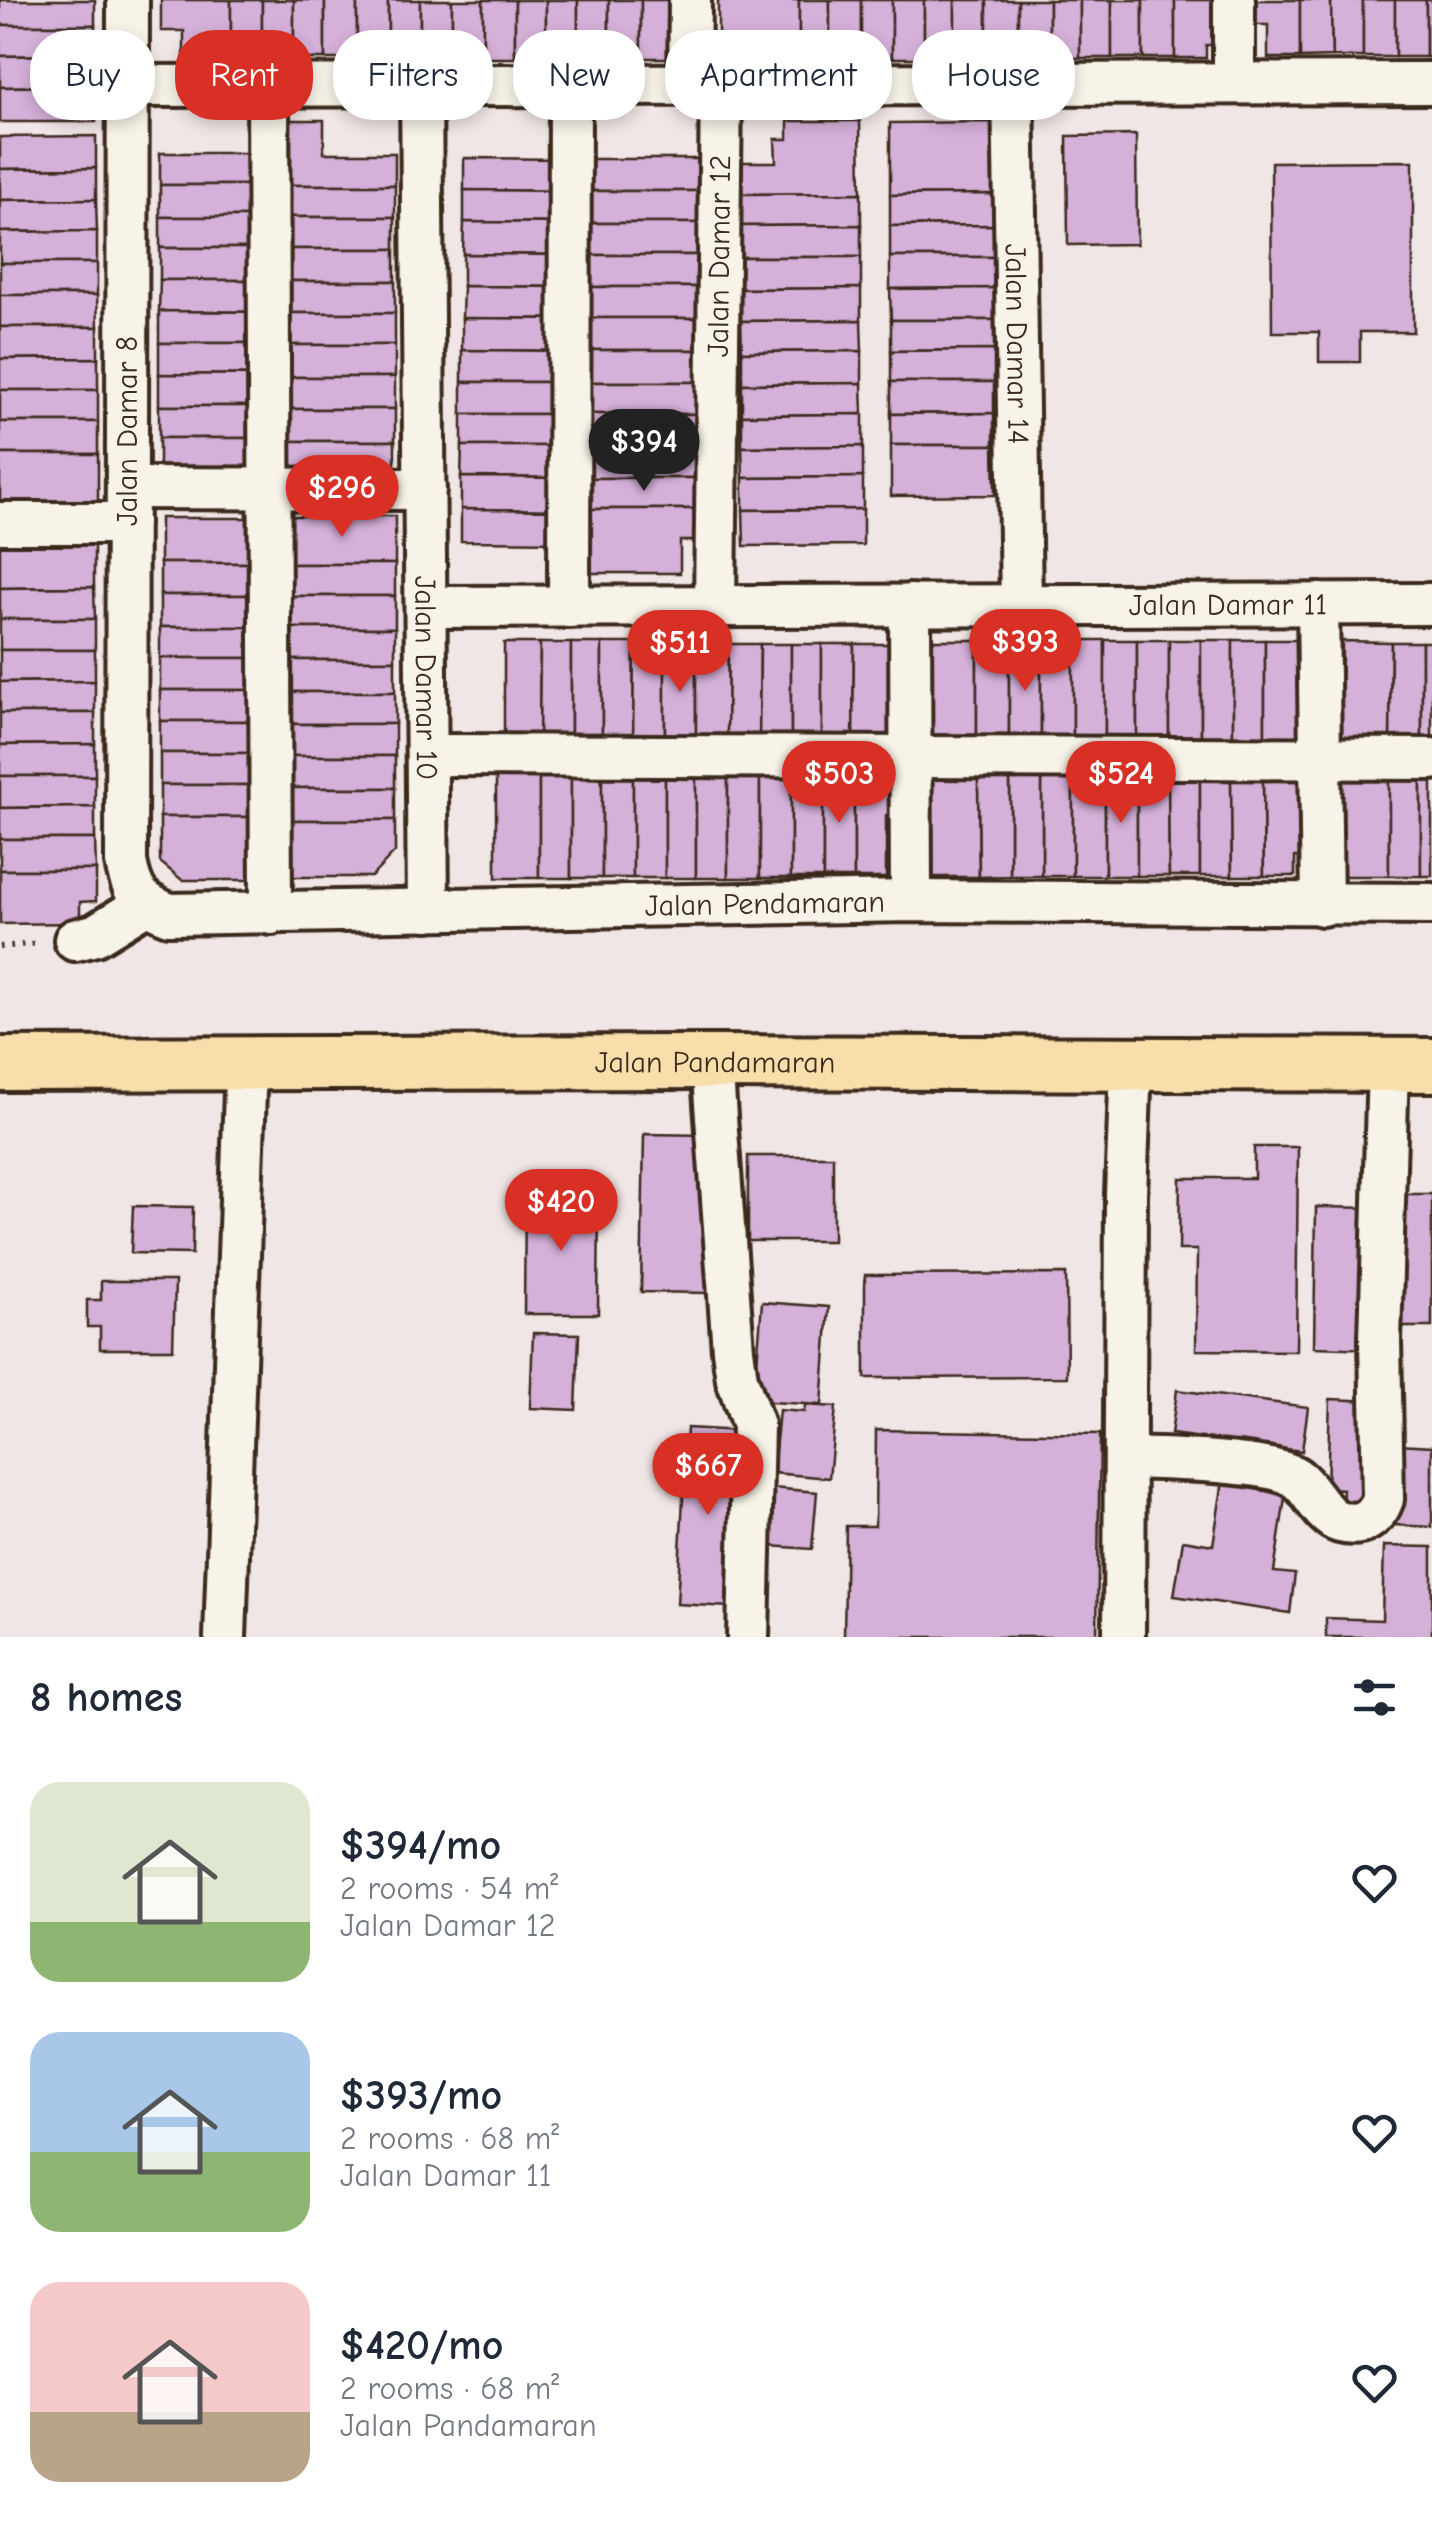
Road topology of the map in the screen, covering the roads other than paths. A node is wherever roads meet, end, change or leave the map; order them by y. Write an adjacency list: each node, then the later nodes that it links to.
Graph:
1 (128, 0): 4 (street, Jalan Damar 8)
2 (690, 0): 5 (street, Jalan Damar 12)
3 (1234, 0): 8 (street)
4 (128, 30)
5 (695, 30)
6 (1432, 83): 8 (street)
7 (1075, 84): 8 (street)
8 (1234, 84)
9 (128, 120): 17 (street, Jalan Damar 8)
10 (268, 120): 15 (street)
11 (421, 120): 16 (street, Jalan Damar 10)
12 (570, 120): 23 (street)
13 (706, 120): 24 (street, Jalan Damar 12)
14 (1013, 120): 22 (street, Jalan Damar 14)
15 (268, 488): 16 (street); 17 (street); 35 (street)
16 (424, 489): 25 (street, Jalan Damar 10)
17 (127, 505): 18 (street); 31 (street, Jalan Damar 8)
18 (0, 522)
19 (1318, 604): 20 (street, Jalan Damar 11); 22 (street, Jalan Damar 11); 28 (street)
20 (1432, 604)
21 (910, 605): 22 (street, Jalan Damar 11); 24 (street, Jalan Damar 11); 27 (street)
22 (1021, 605)
23 (570, 606): 24 (street, Jalan Damar 11); 25 (street, Jalan Damar 11)
24 (715, 606)
25 (426, 607): 26 (street, Jalan Damar 10)
26 (427, 754): 27 (street); 34 (street, Jalan Damar 10)
27 (911, 756): 28 (street); 30 (street)
28 (1320, 758): 29 (street); 33 (street)
29 (1432, 758)
30 (911, 901): 33 (street, Jalan Pendamaran); 34 (street, Jalan Pendamaran)
31 (145, 904): 35 (street, Jalan Pendamaran); 36 (street)
32 (1432, 904): 33 (street, Jalan Pendamaran)
33 (1322, 905)
34 (428, 910): 35 (street, Jalan Pendamaran)
35 (271, 914)
36 (75, 940)
37 (712, 1062): 39 (main road, Jalan Pandamaran); 40 (main road, Jalan Pandamaran); 44 (street)
38 (0, 1064): 39 (main road, Jalan Pandamaran)
39 (246, 1064): 43 (street)
40 (1131, 1064): 41 (main road, Jalan Pandamaran); 42 (street)
41 (1410, 1065): 42 (street)
42 (1126, 1458): 45 (street)
43 (225, 1637)
44 (748, 1637)
45 (1124, 1637)

